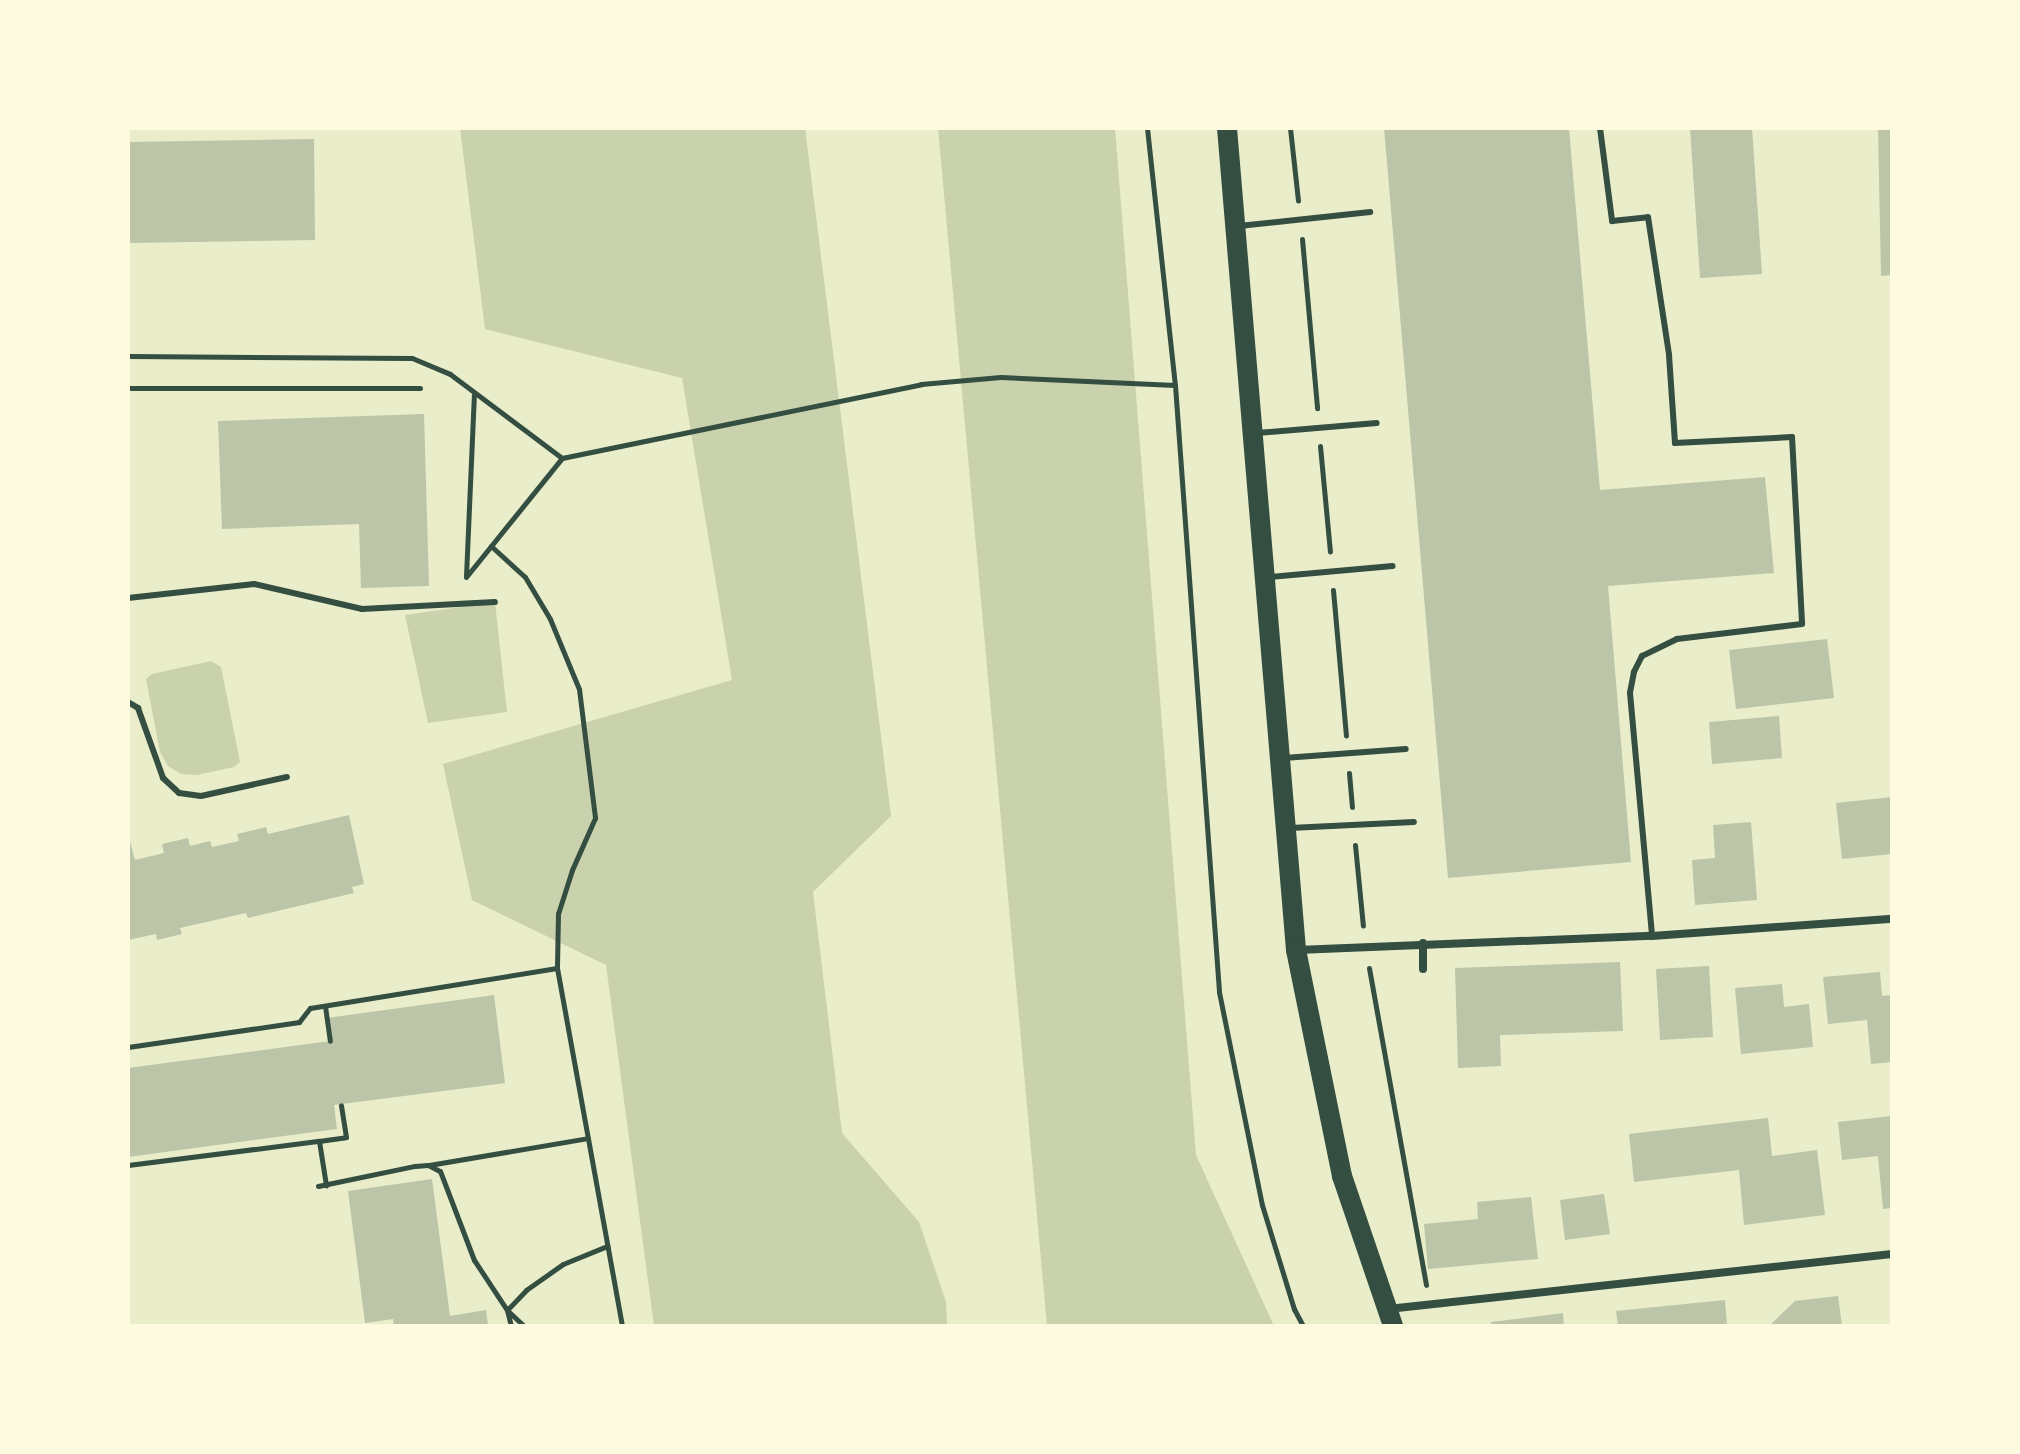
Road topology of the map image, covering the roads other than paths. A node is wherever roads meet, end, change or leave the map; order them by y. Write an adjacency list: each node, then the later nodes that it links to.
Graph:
1 (1227, 128): 4 (main road)
2 (1600, 128): 18 (lane)
3 (1370, 212): 4 (lane)
4 (1237, 226): 6 (main road)
5 (1377, 423): 6 (lane)
6 (1254, 433): 8 (main road)
7 (1393, 566): 8 (lane)
8 (1265, 577): 13 (main road)
9 (128, 598): 10 (lane)
10 (495, 602)
11 (128, 702): 14 (lane)
12 (1406, 749): 13 (lane)
13 (1280, 758): 16 (main road)
14 (287, 777)
15 (1414, 822): 16 (lane)
16 (1286, 829): 20 (main road)
17 (1892, 919): 18 (street)
18 (1652, 936): 19 (street)
19 (1423, 943): 20 (street); 21 (street)
20 (1296, 950): 23 (main road)
21 (1423, 969)
22 (1892, 1254): 23 (street)
23 (1390, 1318)

